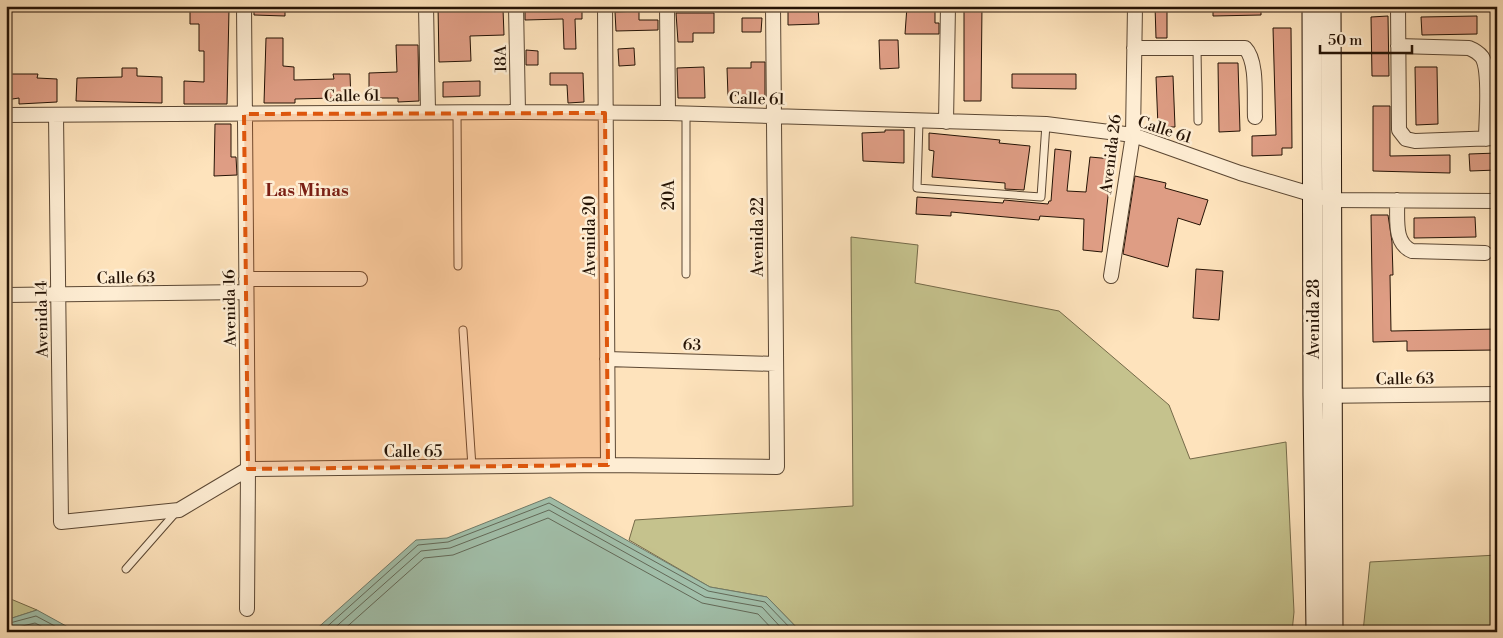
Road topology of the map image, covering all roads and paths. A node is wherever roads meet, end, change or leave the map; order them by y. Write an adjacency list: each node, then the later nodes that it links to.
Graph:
1 (244, 6): 20 (street, Avenida 16)
2 (426, 6): 15 (street)
3 (516, 6): 17 (street, 18A)
4 (605, 6): 18 (street, Avenida 20)
5 (948, 6): 28 (street)
6 (1135, 6): 14 (street, Avenida 26)
7 (1312, 6): 32 (main road, Avenida 28)
8 (1331, 6): 33 (main road, Avenida 28)
9 (1398, 6): 12 (street)
10 (667, 7): 11 (lane); 19 (street)
11 (774, 7): 24 (street, Avenida 22)
12 (1398, 46): 31 (street); 31 (street)
13 (1197, 47): 14 (street); 25 (street); 27 (lane)
14 (1134, 48): 30 (street, Avenida 26)
15 (428, 111): 16 (street, Calle 61); 20 (street, Calle 61)
16 (457, 111): 17 (street, Calle 61); 37 (lane)
17 (518, 112): 18 (street, Calle 61)
18 (605, 113): 19 (street, Calle 61); 45 (street, Avenida 20)
19 (668, 113): 23 (street, Calle 61)
20 (244, 114): 22 (street, Calle 61); 41 (street, Avenida 16)
21 (6, 115): 22 (street, Calle 61)
22 (56, 115): 43 (street, Avenida 14)
23 (686, 115): 24 (street, Calle 61); 38 (lane, 20A)
24 (774, 116): 26 (street, Calle 61); 46 (street, Avenida 22)
25 (1255, 117)
26 (919, 121): 28 (street, Calle 61); 29 (lane)
27 (1198, 121)
28 (946, 122): 29 (street, Calle 61)
29 (1046, 124): 30 (street, Calle 61)
30 (1133, 135): 32 (street, Calle 61); 39 (street, Avenida 26)
31 (1491, 138)
32 (1312, 195): 33 (street, Calle 61); 48 (main road, Avenida 28)
33 (1331, 200): 34 (street, Calle 61); 48 (main road, Avenida 28)
34 (1397, 200): 35 (street, Calle 61); 36 (street)
35 (1497, 201)
36 (1485, 253)
37 (458, 266)
38 (686, 274)
39 (1110, 276)
40 (360, 280): 41 (street, Calle 63)
41 (246, 285): 43 (street, Calle 63); 52 (street, Avenida 16)
42 (6, 295): 43 (street, Calle 63)
43 (58, 295): 53 (street, Avenida 14)
44 (463, 330): 51 (lane)
45 (607, 360): 46 (street, 63); 49 (street, Avenida 20)
46 (776, 364): 50 (street, Avenida 22)
47 (1497, 394): 48 (street, Calle 63)
48 (1322, 396): 56 (main road, Avenida 28); 57 (main road, Avenida 28)
49 (608, 465): 50 (street, Calle 65); 51 (street, Calle 65)
50 (777, 467)
51 (472, 468): 52 (street, Calle 65)
52 (248, 469): 53 (street); 55 (street, Avenida 16)
53 (178, 510): 54 (lane)
54 (126, 569)
55 (247, 609)
56 (1316, 632)
57 (1333, 632)

